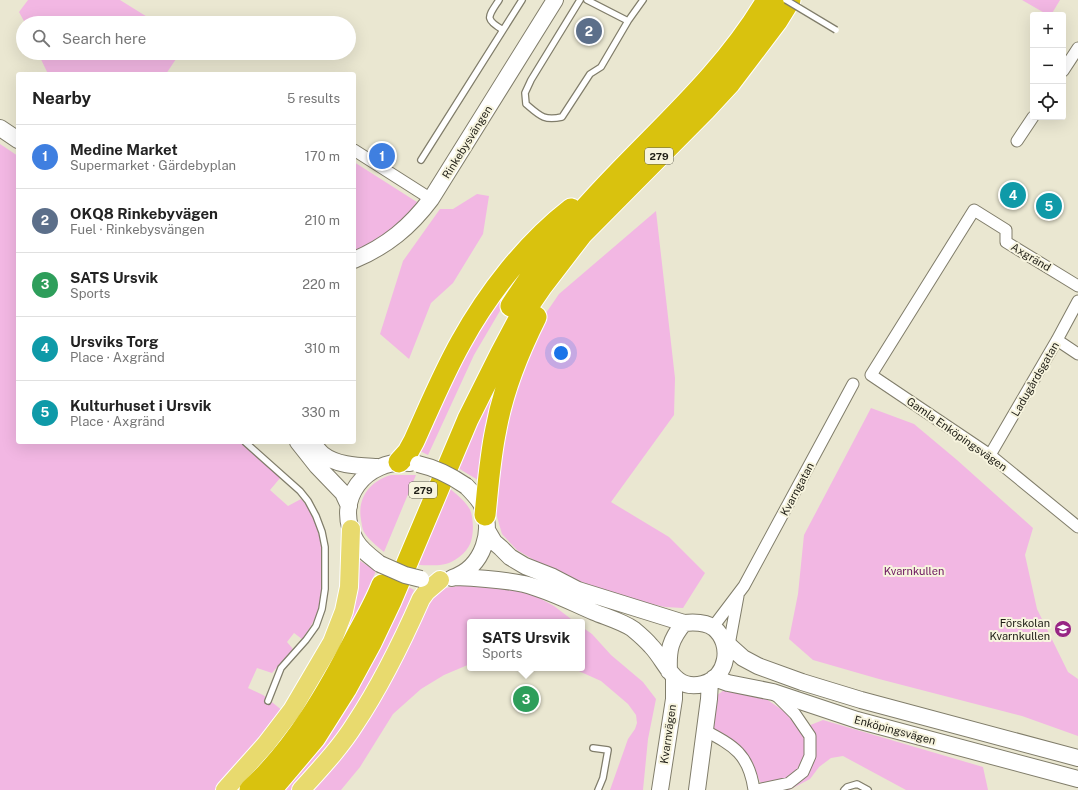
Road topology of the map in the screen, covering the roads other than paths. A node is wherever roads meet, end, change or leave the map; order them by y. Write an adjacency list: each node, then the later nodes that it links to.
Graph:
1 (499, 0): 11 (lane)
2 (522, 0): 11 (lane)
3 (554, 0): 24 (main road, Rinkebysvängen)
4 (580, 0): 10 (lane)
5 (587, 0): 10 (lane)
6 (643, 0): 10 (lane)
7 (767, 0): 23 (highway, 279)
8 (786, 0): 12 (lane, bridge)
9 (790, 0): 25 (highway, 279)
10 (628, 22)
11 (503, 30): 22 (lane)
12 (836, 30)
13 (1078, 48): 14 (street)
14 (1066, 66)
15 (1031, 120): 20 (street)
16 (0, 121): 18 (main road)
17 (0, 128): 19 (main road)
18 (16, 131)
19 (16, 139)
20 (1017, 141)
21 (356, 151): 24 (street)
22 (421, 160)
23 (599, 192): 37 (highway); 57 (highway, 279)
24 (432, 199): 26 (main road, Rinkebysvängen)
25 (569, 250): 40 (highway); 58 (highway, 279)
26 (356, 259)
27 (1078, 286): 31 (street, Axgränd)
28 (1078, 301): 29 (street, Ladugårdsgatan)
29 (1057, 340): 30 (street); 36 (street, Ladugårdsgatan)
30 (1078, 354)
31 (871, 375): 36 (street, Gamla Enköpingsvägen)
32 (853, 384): 44 (street, Kvarngatan)
33 (247, 444): 51 (lane)
34 (300, 444): 39 (main road)
35 (313, 444): 38 (main road)
36 (990, 455): 41 (street, Gamla Enköpingsvägen)
37 (409, 463): 38 (main road); 40 (main road, bridge)
38 (377, 468): 39 (main road)
39 (349, 506): 42 (main road)
40 (486, 522): 43 (main road); 45 (main road)
41 (1078, 527)
42 (352, 529): 43 (main road, bridge); 56 (main road)
43 (447, 578): 48 (main road); 59 (main road)
44 (738, 594): 46 (street, Kvarngatan); 47 (street)
45 (684, 623): 46 (main road); 48 (main road)
46 (713, 627): 47 (main road)
47 (726, 643): 49 (main road); 54 (main road, Enköpingsvägen)
48 (672, 674): 49 (main road); 61 (main road, Kvarnvägen)
49 (712, 679): 50 (main road, Enköpingsvägen); 52 (main road)
50 (773, 692): 55 (main road, Enköpingsvägen); 63 (street)
51 (268, 701)
52 (704, 730): 62 (main road); 63 (street)
53 (593, 748): 60 (lane)
54 (1078, 758)
55 (1078, 779)
56 (224, 790)
57 (250, 790)
58 (270, 790)
59 (301, 790)
60 (598, 790)
61 (660, 790)
62 (697, 790)
63 (756, 790)
64 (844, 790): 65 (lane)
65 (868, 790)

